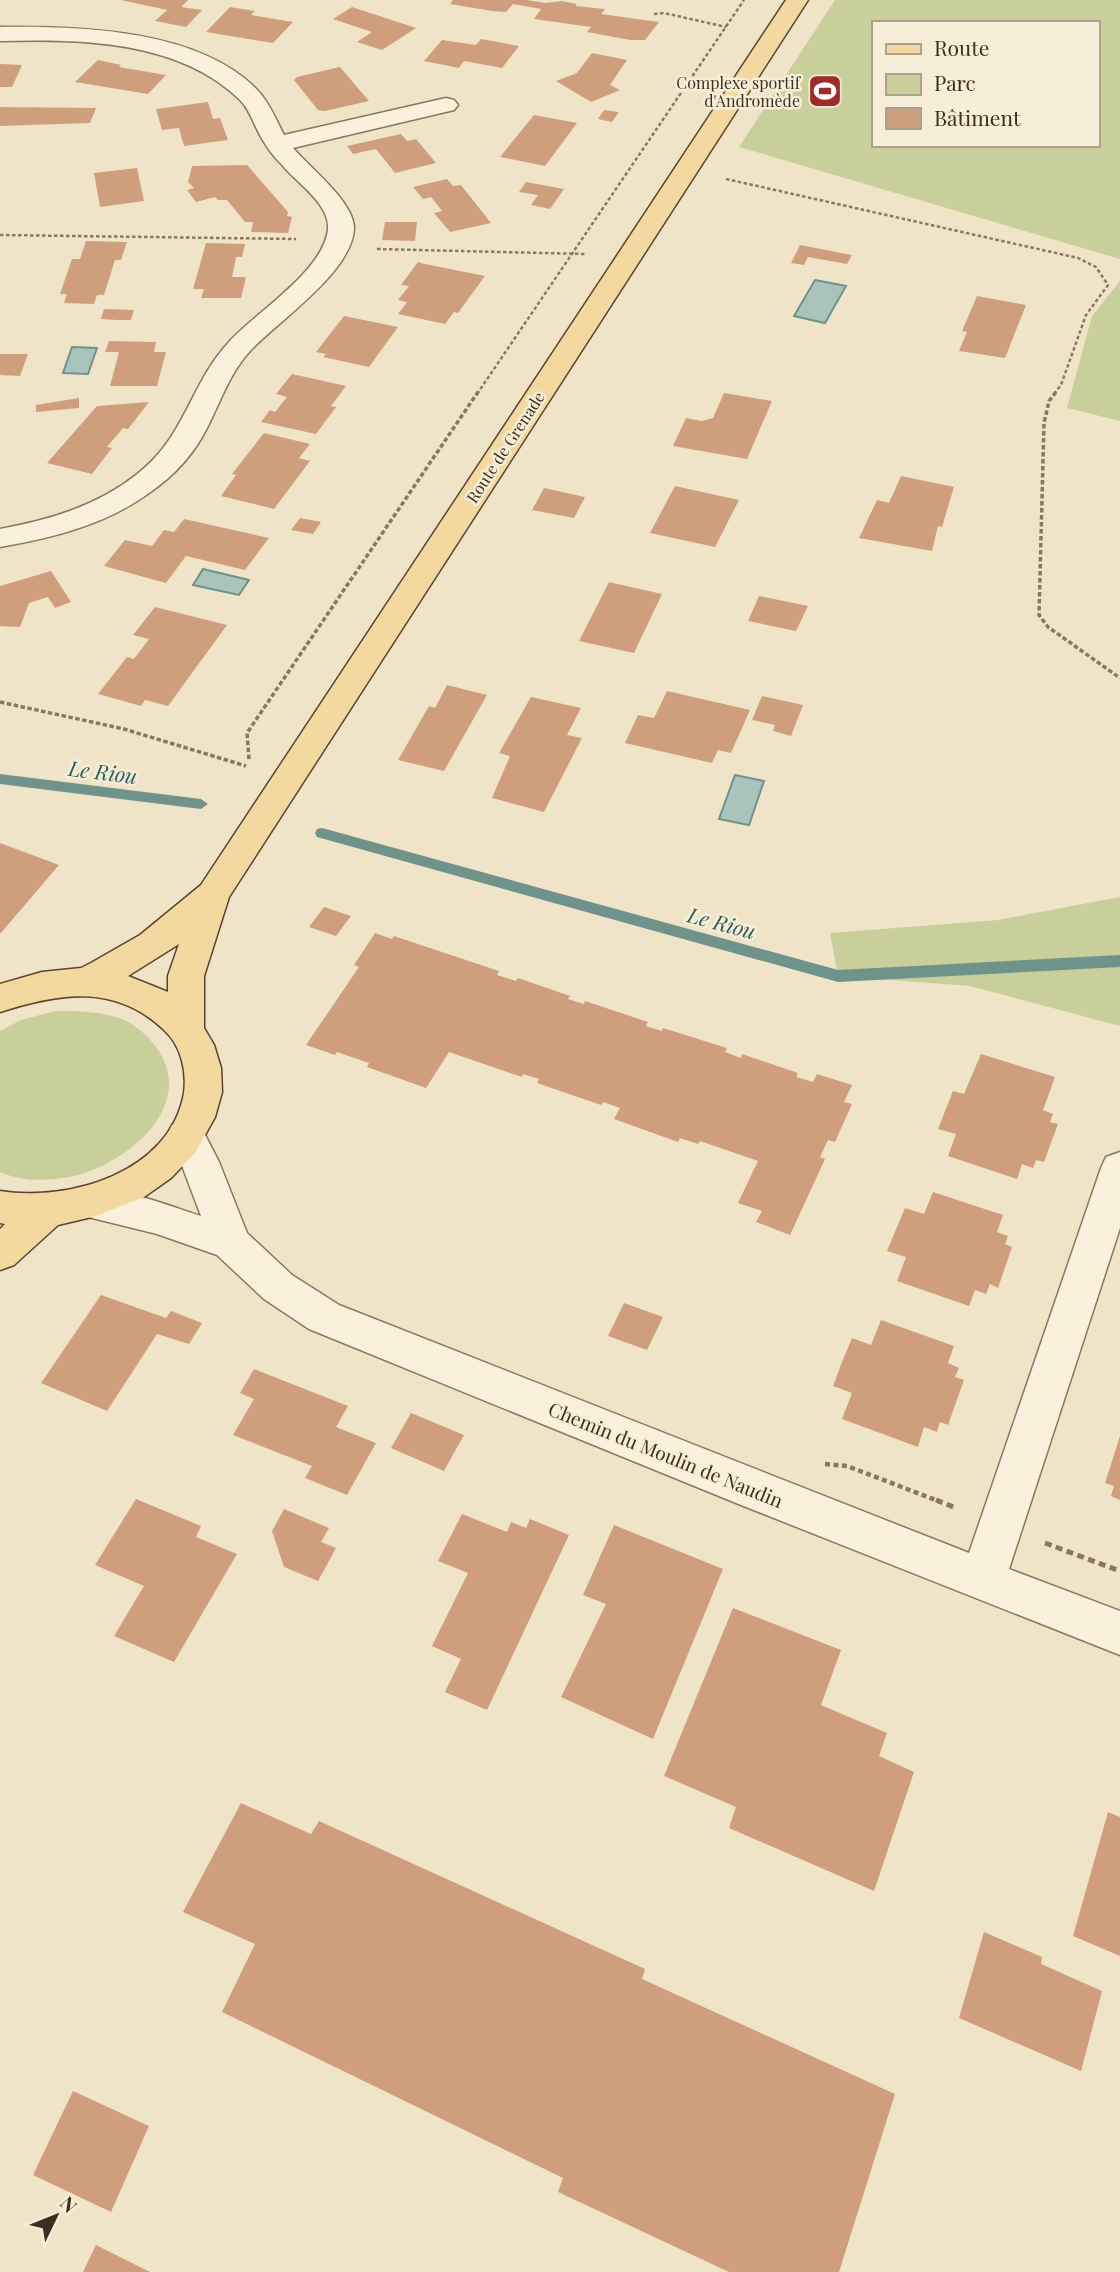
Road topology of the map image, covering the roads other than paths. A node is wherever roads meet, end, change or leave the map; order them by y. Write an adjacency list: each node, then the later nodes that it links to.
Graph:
1 (797, 0): 6 (main road, Route de Grenade)
2 (0, 34): 4 (street)
3 (446, 105): 4 (street)
4 (277, 144): 5 (street)
5 (0, 538)
6 (213, 894): 7 (main road); 9 (main road)
7 (85, 982): 8 (main road); 9 (main road)
8 (0, 998)
9 (186, 1027): 10 (main road)
10 (186, 1136): 12 (main road); 16 (street, Chemin du Moulin de Naudin)
11 (1120, 1168): 15 (street)
12 (90, 1203): 14 (main road); 16 (street, Chemin du Moulin de Naudin)
13 (0, 1207): 14 (main road)
14 (47, 1211): 17 (main road)
15 (1113, 1219): 18 (street)
16 (232, 1243): 18 (street, Chemin du Moulin de Naudin)
17 (0, 1253)
18 (982, 1579): 19 (street, Chemin du Moulin de Naudin)
19 (1120, 1633)

